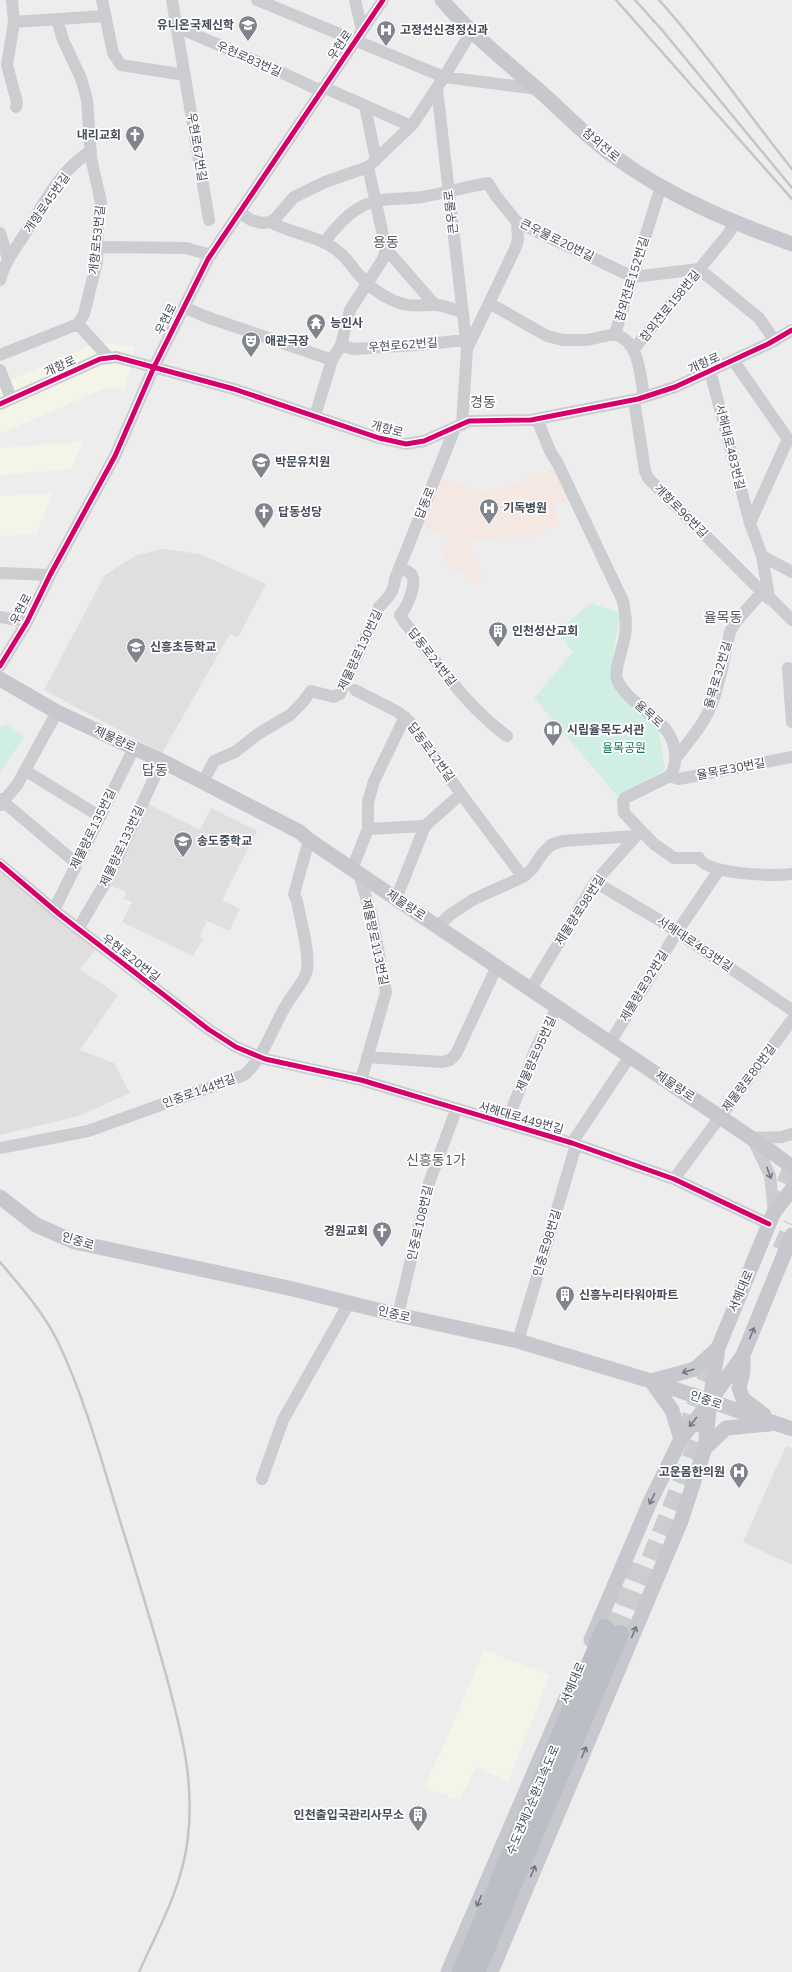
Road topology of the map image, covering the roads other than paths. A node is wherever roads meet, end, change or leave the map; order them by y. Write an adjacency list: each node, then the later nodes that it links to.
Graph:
1 (12, 0): 10 (street)
2 (102, 0): 8 (street)
3 (172, 0): 11 (street, 우현로67번길)
4 (257, 0): 14 (street)
5 (355, 0): 12 (street)
6 (383, 0): 12 (street, 우현로)
7 (442, 0): 13 (main road, 참외전로)
8 (104, 16): 9 (street); 15 (street)
9 (57, 19): 10 (street); 23 (street, 개항로53번길)
10 (14, 22): 21 (street)
11 (177, 27): 15 (street, 우현로67번길); 17 (street, 우현로83번길)
12 (362, 30): 14 (street, 우현로)
13 (471, 32): 16 (street); 19 (main road, 참외전로)
14 (355, 41): 16 (street); 17 (street, 우현로)
15 (185, 75): 29 (street, 우현로67번길)
16 (444, 77): 18 (street); 19 (street)
17 (322, 89): 20 (street, 우현로83번길); 28 (street, 우현로)
18 (437, 89): 22 (street); 26 (street, 큰우물로)
19 (538, 89): 25 (main road, 참외전로)
20 (365, 106): 22 (street, 우현로83번길); 24 (street)
21 (16, 107)
22 (411, 126): 24 (street)
23 (91, 151): 36 (street, 개항로53번길); 39 (street, 개항로45번길)
24 (372, 163): 27 (street); 30 (street)
25 (661, 186): 32 (main road, 참외전로); 41 (street, 참외전로152번길)
26 (449, 191): 27 (street); 31 (street, 큰우물로20번길); 47 (street, 큰우물로)
27 (375, 201): 34 (street); 37 (street)
28 (239, 212): 30 (street); 38 (street, 우현로)
29 (210, 220)
30 (270, 222): 34 (street)
31 (517, 222): 41 (street, 큰우물로20번길); 44 (street, 큰우물로)
32 (734, 223): 35 (main road, 참외전로); 40 (street, 참외전로158번길)
33 (0, 233): 39 (street)
34 (324, 243): 43 (street)
35 (792, 244)
36 (97, 247): 38 (street); 48 (street, 개항로53번길)
37 (386, 249): 43 (street); 45 (street)
38 (211, 255): 46 (street, 우현로)
39 (8, 259): 42 (street, 개항로45번길)
40 (699, 269): 41 (street); 51 (street); 54 (street, 참외전로158번길)
41 (633, 277): 50 (street, 참외전로152번길)
42 (0, 280)
43 (367, 283): 45 (street); 52 (street)
44 (489, 304): 50 (street, 참외전로152번길); 53 (street, 큰우물로)
45 (435, 305): 47 (street)
46 (184, 307): 57 (street); 59 (street, 우현로)
47 (463, 313): 53 (street, 큰우물로)
48 (78, 324): 55 (street); 56 (street)
49 (792, 330): 51 (street, 개항로)
50 (615, 334): 54 (street)
51 (775, 341): 58 (street, 개항로)
52 (341, 345): 53 (street, 우현로62번길); 57 (street)
53 (467, 345): 67 (street, 큰우물로)
54 (633, 350): 63 (street, 참외전로158번길)
55 (0, 355)
56 (109, 358): 59 (street, 개항로); 62 (street, 개항로)
57 (332, 360): 65 (street)
58 (733, 360): 61 (street, 개항로); 68 (street)
59 (154, 367): 65 (street, 개항로); 74 (street, 우현로)
60 (0, 370): 62 (street)
61 (710, 371): 63 (street, 개항로); 69 (street, 서해대로483번길)
62 (11, 398): 64 (street, 개항로)
63 (639, 398): 66 (street, 개항로); 76 (street, 개항로96번길)
64 (0, 404)
65 (315, 416): 67 (street, 개항로)
66 (537, 419): 67 (street, 개항로); 90 (street, 율목로)
67 (459, 426): 71 (street, 답동로)
68 (790, 440): 69 (street, 서해대로483번길)
69 (750, 523): 70 (street, 서해대로483번길)
70 (762, 556): 72 (street); 76 (street, 서해대로483번길)
71 (400, 567): 75 (street, 답동로); 87 (street, 답동로24번길)
72 (792, 572)
73 (0, 573): 74 (street)
74 (50, 575): 79 (street, 우현로)
75 (395, 579): 94 (street, 제물량로130번길)
76 (767, 596): 78 (street); 90 (street, 율목로32번길)
77 (0, 618): 79 (street)
78 (792, 620)
79 (27, 622): 80 (street, 우현로)
80 (0, 666)
81 (788, 668): 86 (street)
82 (0, 678): 84 (main road, 제물량로)
83 (355, 690): 85 (street, 답동로12번길)
84 (57, 712): 88 (main road, 제물량로); 92 (street)
85 (405, 718): 95 (street, 답동로12번길); 99 (street)
86 (792, 722)
87 (507, 736)
88 (134, 748): 91 (main road, 제물량로); 97 (street, 제물량로135번길)
89 (792, 757): 93 (street, 율목로30번길)
90 (676, 759): 93 (street)
91 (162, 762): 94 (main road, 제물량로); 112 (street, 제물량로133번길)
92 (26, 771): 96 (street); 97 (street)
93 (670, 776): 100 (street)
94 (203, 782): 101 (main road, 제물량로)
95 (461, 794): 98 (street, 답동로12번길); 107 (street, 답동로12번길)
96 (1, 802): 102 (street)
97 (99, 816): 102 (street, 제물량로135번길)
98 (428, 823): 99 (street); 109 (street)
99 (368, 828): 105 (street)
100 (637, 832): 104 (street); 107 (street); 108 (street, 제물량로98번길)
101 (309, 840): 105 (main road, 제물량로); 121 (street, 인중로144번길)
102 (76, 863): 110 (street, 제물량로135번길)
103 (0, 864): 110 (street, 우현로20번길)
104 (719, 870): 106 (street); 113 (street, 제물량로92번길)
105 (356, 871): 109 (main road, 제물량로); 122 (street, 제물량로113번길)
106 (792, 874)
107 (523, 877): 111 (street)
108 (595, 882): 113 (street, 서해대로463번길); 115 (street, 제물량로98번길)
109 (396, 899): 111 (main road, 제물량로)
110 (54, 910): 112 (street, 우현로20번길)
111 (438, 926): 114 (main road, 제물량로)
112 (78, 929): 121 (street, 우현로20번길)
113 (677, 932): 117 (street, 서해대로463번길); 119 (street, 제물량로92번길)
114 (497, 966): 115 (main road, 제물량로); 122 (street)
115 (531, 989): 116 (main road, 제물량로)
116 (557, 1007): 119 (main road, 제물량로); 126 (street, 제물량로95번길)
117 (792, 1010)
118 (792, 1020): 125 (street, 제물량로80번길)
119 (610, 1042): 120 (main road, 제물량로)
120 (630, 1056): 125 (main road, 제물량로); 129 (street, 인중로98번길)
121 (258, 1057): 123 (street, 서해대로449번길); 130 (street, 인중로144번길)
122 (367, 1057): 123 (street, 제물량로113번길)
123 (361, 1080): 124 (street, 서해대로449번길)
124 (456, 1110): 126 (street, 서해대로449번길); 139 (street, 인중로108번길)
125 (720, 1116): 128 (main road, 제물량로); 132 (street)
126 (506, 1124): 129 (street, 서해대로449번길)
127 (792, 1134): 128 (street)
128 (752, 1138): 131 (main road, 제물량로); 135 (street, one-way to 135)
129 (574, 1144): 132 (street, 서해대로449번길); 140 (street, 인중로98번길)
130 (0, 1148)
131 (792, 1167)
132 (674, 1179): 135 (street, 서해대로449번길)
133 (792, 1189): 135 (main road, 서해대로)
134 (0, 1197): 138 (main road, 인중로)
135 (772, 1218): 141 (main road, 서해대로)
136 (792, 1235): 137 (main road, 서해대로)
137 (789, 1250): 142 (main road, 서해대로, one-way to 137)
138 (349, 1303): 139 (main road, 인중로); 149 (street)
139 (398, 1315): 140 (main road, 인중로)
140 (518, 1341): 143 (main road, 인중로)
141 (718, 1348): 143 (main road, one-way to 143); 144 (main road, 서해대로)
142 (743, 1355): 144 (main road, 서해대로); 145 (main road)
143 (651, 1381): 144 (main road, 인중로); 147 (main road)
144 (710, 1401): 145 (main road, 인중로); 147 (main road, 서해대로, one-way to 147); 148 (main road, 서해대로)
145 (776, 1424): 146 (main road, 인중로); 148 (main road)
146 (792, 1429)
147 (680, 1438): 152 (main road, 서해대로, one-way to 152)
148 (705, 1448): 157 (main road, 서해대로, one-way to 148)
149 (262, 1479)
150 (539, 1787): 151 (highway, 수도권제2순환고속도로); 152 (highway); 154 (highway, 수도권제2순환고속도로)
151 (524, 1858): 155 (highway, 수도권제2순환고속도로); 156 (highway)
152 (490, 1874): 153 (main road, 서해대로, one-way to 153)
153 (448, 1972)
154 (461, 1972)
155 (476, 1972)
156 (485, 1972)
157 (491, 1972)

